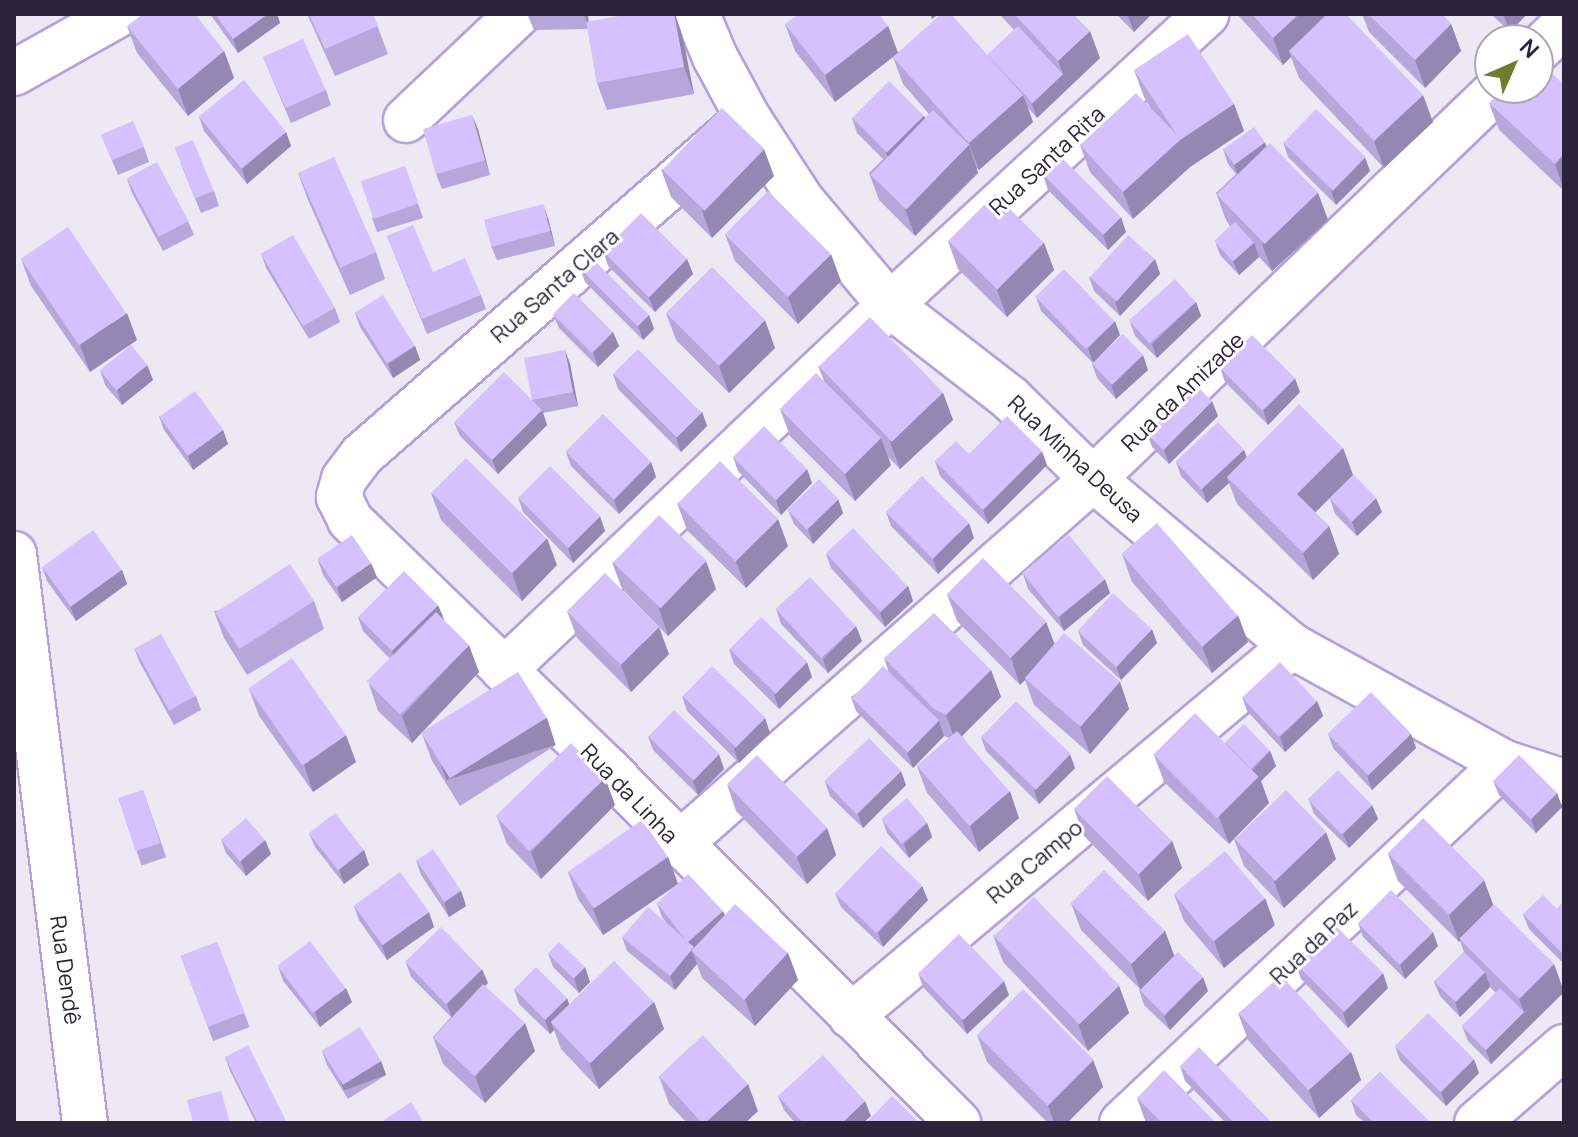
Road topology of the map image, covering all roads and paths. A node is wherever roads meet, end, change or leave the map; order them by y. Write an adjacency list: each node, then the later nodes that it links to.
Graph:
1 (119, 14): 5 (street)
2 (518, 14): 8 (street)
3 (697, 14): 7 (street, Rua Minha Deusa)
4 (1207, 14): 9 (street, Rua Santa Rita)
5 (14, 73)
6 (1482, 104): 11 (street, Rua da Amizade)
7 (748, 118): 9 (street, Rua Minha Deusa); 10 (street, Rua Santa Clara)
8 (406, 120)
9 (890, 305): 11 (street, Rua Minha Deusa); 14 (street, Rua Santa Rita)
10 (362, 455): 14 (street, Rua da Linha)
11 (1093, 479): 13 (street, Rua Minha Deusa); 17 (street, Rua da Amizade)
12 (14, 554): 20 (street, Rua Dendê)
13 (1292, 646): 15 (street, Rua Minha Deusa); 18 (street, Rua Campo)
14 (504, 670): 17 (street, Rua da Linha)
15 (1505, 763): 16 (street, Rua Minha Deusa); 22 (street, Rua da Paz)
16 (1564, 782)
17 (678, 845): 18 (street, Rua da Linha)
18 (851, 1016): 21 (street, Rua da Linha)
19 (1564, 1047): 23 (street)
20 (85, 1123)
21 (958, 1123)
22 (1122, 1123)
23 (1477, 1123)

